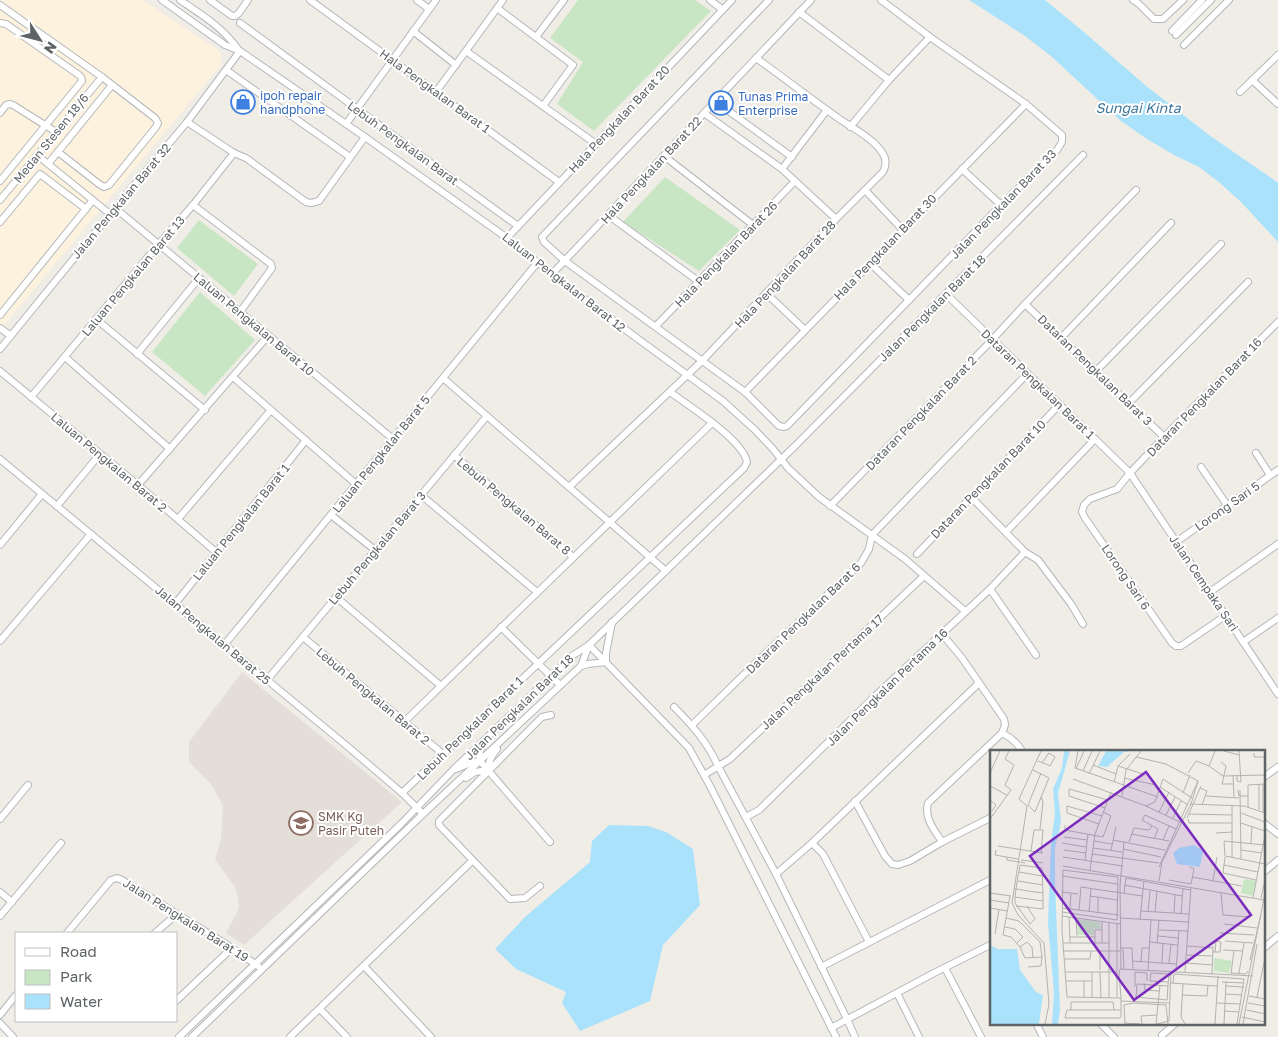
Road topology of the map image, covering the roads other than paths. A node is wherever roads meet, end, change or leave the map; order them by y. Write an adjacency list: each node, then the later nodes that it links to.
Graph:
1 (162, 0): 31 (street, Laluan Pengkalan Barat 12)
2 (180, 0): 31 (street, Laluan Pengkalan Barat 12)
3 (210, 0): 4 (street)
4 (248, 0)
5 (310, 0): 35 (street, Hala Pengkalan Barat 1)
6 (417, 0): 22 (street)
7 (436, 0): 22 (street)
8 (503, 0): 21 (street)
9 (564, 0): 29 (street)
10 (710, 0): 23 (street)
11 (732, 0): 23 (street, Hala Pengkalan Barat 20)
12 (769, 0): 91 (street)
13 (811, 0): 24 (street, Hala Pengkalan Barat 22)
14 (881, 0): 28 (street, Jalan Pengkalan Barat 33)
15 (1133, 0): 16 (street)
16 (1183, 0)
17 (1202, 0): 18 (street)
18 (1212, 0)
19 (1229, 0): 30 (street)
20 (0, 5): 38 (street)
21 (497, 8): 29 (street); 32 (street)
22 (429, 9): 27 (street)
23 (723, 10): 58 (street, Hala Pengkalan Barat 20)
24 (799, 12): 34 (street, Hala Pengkalan Barat 22); 39 (street)
25 (0, 23): 54 (street)
26 (240, 23): 48 (street, Lebuh Pengkalan Barat)
27 (413, 31): 35 (street); 36 (street)
28 (930, 37): 39 (street); 45 (street, Jalan Pengkalan Barat 33)
29 (536, 38): 47 (street)
30 (1184, 45)
31 (239, 50): 37 (street, Jalan Pengkalan Barat 32); 53 (street, Laluan Pengkalan Barat 12)
32 (466, 51): 36 (street); 47 (street)
33 (1278, 55): 40 (street)
34 (756, 58): 44 (street, Hala Pengkalan Barat 22); 49 (street)
35 (392, 60): 42 (street, Hala Pengkalan Barat 1); 48 (street)
36 (456, 65): 42 (street)
37 (226, 70): 52 (street, Jalan Pengkalan Barat 32); 64 (street)
38 (102, 77): 41 (street); 56 (street, Medan Stesen 18/6)
39 (889, 80): 55 (street)
40 (1252, 80): 43 (street); 46 (street)
41 (112, 85): 59 (street); 59 (street)
42 (436, 92): 71 (street, Hala Pengkalan Barat 1)
43 (1240, 92)
44 (715, 101): 51 (street, Hala Pengkalan Barat 22); 65 (street)
45 (1026, 104): 68 (street, Hala Pengkalan Barat 30); 77 (street, Jalan Pengkalan Barat 33)
46 (1278, 104)
47 (543, 106): 58 (street)
48 (357, 109): 53 (street); 86 (street, Lebuh Pengkalan Barat)
49 (827, 110): 55 (street); 65 (street)
50 (0, 113): 54 (street)
51 (704, 113): 63 (street, Hala Pengkalan Barat 22); 67 (street)
52 (187, 122): 60 (street); 78 (street, Jalan Pengkalan Barat 32)
53 (346, 124): 57 (street, Laluan Pengkalan Barat 12)
54 (46, 126): 56 (street); 69 (street)
55 (850, 127): 72 (street, Hala Pengkalan Barat 28)
56 (56, 132): 61 (street, Medan Stesen 18/6)
57 (365, 137): 64 (street); 88 (street, Laluan Pengkalan Barat 12)
58 (596, 144): 71 (street, Hala Pengkalan Barat 20)
59 (58, 152): 66 (street)
60 (234, 153): 64 (street); 76 (street, Laluan Pengkalan Barat 13)
61 (37, 155): 66 (street); 74 (street, Medan Stesen 18/6)
62 (1082, 155): 99 (street, Jalan Pengkalan Barat 18)
63 (664, 156): 81 (street, Hala Pengkalan Barat 22); 85 (street)
64 (350, 157)
65 (792, 157): 67 (street)
66 (48, 164): 75 (street)
67 (782, 169): 70 (street)
68 (962, 169): 77 (street); 87 (street, Hala Pengkalan Barat 30)
69 (0, 181)
70 (795, 181): 82 (street); 85 (street, Hala Pengkalan Barat 26)
71 (560, 182): 86 (street, Hala Pengkalan Barat 20)
72 (865, 190): 82 (street, Hala Pengkalan Barat 28); 87 (street)
73 (1136, 190): 101 (street, Dataran Pengkalan Barat 2)
74 (0, 200)
75 (94, 200): 79 (street); 80 (street)
76 (193, 205): 90 (street, Laluan Pengkalan Barat 13); 103 (street)
77 (1001, 205): 100 (street, Jalan Pengkalan Barat 33)
78 (115, 208): 80 (street, Jalan Pengkalan Barat 32); 90 (street, Laluan Pengkalan Barat 10)
79 (86, 209): 83 (street); 102 (street)
80 (110, 214): 109 (street, Jalan Pengkalan Barat 32)
81 (608, 215): 91 (street, Hala Pengkalan Barat 22); 96 (street)
82 (836, 220): 98 (street, Hala Pengkalan Barat 28)
83 (0, 222)
84 (1171, 223): 111 (street)
85 (753, 225): 96 (street, Hala Pengkalan Barat 26)
86 (518, 226): 88 (street, Hala Pengkalan Barat 20)
87 (902, 229): 93 (street, Hala Pengkalan Barat 30)
88 (507, 238): 92 (street, Laluan Pengkalan Barat 12)
89 (1221, 244): 118 (street)
90 (158, 245): 95 (street, Laluan Pengkalan Barat 10); 104 (street, Laluan Pengkalan Barat 13)
91 (565, 261): 94 (street, Hala Pengkalan Barat 22); 106 (street)
92 (537, 263): 94 (street, Laluan Pengkalan Barat 12); 122 (street, Laluan Pengkalan Barat 5)
93 (870, 263): 100 (street); 108 (street, Hala Pengkalan Barat 30)
94 (552, 274): 120 (street, Laluan Pengkalan Barat 12)
95 (199, 278): 103 (street, Laluan Pengkalan Barat 10); 114 (street)
96 (698, 281): 106 (street, Hala Pengkalan Barat 26)
97 (1248, 282): 126 (street)
98 (766, 294): 108 (street); 116 (street, Hala Pengkalan Barat 28)
99 (946, 294): 112 (street, Dataran Pengkalan Barat 1); 141 (street, Jalan Pengkalan Barat 18)
100 (909, 300): 124 (street, Jalan Pengkalan Barat 33)
101 (1025, 304): 111 (street, Dataran Pengkalan Barat 3); 112 (street, Dataran Pengkalan Barat 2)
102 (1, 310)
103 (240, 312): 110 (street, Laluan Pengkalan Barat 10)
104 (96, 320): 114 (street); 115 (street, Laluan Pengkalan Barat 13)
105 (1278, 322): 132 (street, Dataran Pengkalan Barat 16)
106 (656, 326): 116 (street)
107 (0, 328): 109 (street)
108 (805, 330): 124 (street, Hala Pengkalan Barat 30)
109 (11, 336): 113 (street, Jalan Pengkalan Barat 32)
110 (268, 336): 121 (street); 133 (street, Laluan Pengkalan Barat 10)
111 (1061, 338): 118 (street, Dataran Pengkalan Barat 3)
112 (992, 340): 119 (street, Dataran Pengkalan Barat 1); 154 (street, Dataran Pengkalan Barat 2)
113 (0, 349)
114 (137, 354): 128 (street)
115 (65, 358): 125 (street, Laluan Pengkalan Barat 13); 136 (street)
116 (702, 360): 120 (street, Hala Pengkalan Barat 28); 124 (street)
117 (0, 371): 125 (street, Laluan Pengkalan Barat 2)
118 (1096, 371): 126 (street, Dataran Pengkalan Barat 3)
119 (1027, 374): 127 (street, Dataran Pengkalan Barat 1); 160 (street, Dataran Pengkalan Barat 6)
120 (687, 375): 123 (street, Hala Pengkalan Barat 28); 141 (street, Laluan Pengkalan Barat 12)
121 (233, 377): 128 (street); 129 (street)
122 (443, 378): 130 (street); 133 (street, Laluan Pengkalan Barat 5)
123 (670, 392): 131 (street); 148 (street, Hala Pengkalan Barat 28)
124 (745, 392)
125 (31, 397): 138 (street, Laluan Pengkalan Barat 2)
126 (1129, 403): 132 (street, Dataran Pengkalan Barat 3)
127 (1059, 405): 134 (street, Dataran Pengkalan Barat 1); 151 (street, Dataran Pengkalan Barat 10)
128 (205, 410): 136 (street)
129 (271, 410): 135 (street); 156 (street)
130 (487, 416): 139 (street, Lebuh Pengkalan Barat 3); 148 (street)
131 (712, 423): 157 (street); 169 (street, Lebuh Pengkalan Barat 1)
132 (1164, 438): 144 (street, Dataran Pengkalan Barat 16)
133 (393, 439): 146 (street, Laluan Pengkalan Barat 5)
134 (1095, 439): 144 (street, Dataran Pengkalan Barat 1); 158 (street)
135 (306, 440): 146 (street); 166 (street, Laluan Pengkalan Barat 1)
136 (170, 449): 147 (street)
137 (1256, 453): 145 (street)
138 (100, 454): 147 (street, Laluan Pengkalan Barat 2); 153 (street)
139 (454, 456): 150 (street, Lebuh Pengkalan Barat 3); 168 (street, Lebuh Pengkalan Barat 8)
140 (0, 459): 149 (street, Jalan Pengkalan Barat 25)
141 (781, 460): 154 (street, Laluan Pengkalan Barat 12); 170 (street, Jalan Pengkalan Barat 18)
142 (1201, 467): 152 (street)
143 (1278, 470): 145 (street, Lorong Sari 5)
144 (1130, 473): 161 (street, Jalan Cempaka Sari); 178 (street, Lorong Sari 6)
145 (1270, 475): 152 (street, Lorong Sari 5)
146 (356, 484): 155 (street, Laluan Pengkalan Barat 5)
147 (138, 485): 156 (street, Laluan Pengkalan Barat 2)
148 (569, 487): 157 (street)
149 (42, 494): 153 (street, Jalan Pengkalan Barat 25); 163 (street)
150 (421, 495): 164 (street, Lebuh Pengkalan Barat 3); 173 (street)
151 (971, 497): 158 (street); 167 (street, Dataran Pengkalan Barat 10)
152 (1228, 505): 161 (street, Lorong Sari 5)
153 (57, 506): 159 (street, Jalan Pengkalan Barat 25)
154 (830, 506): 160 (street, Laluan Pengkalan Barat 12)
155 (331, 515): 164 (street); 187 (street, Laluan Pengkalan Barat 5)
156 (178, 520): 166 (street, Laluan Pengkalan Barat 2)
157 (609, 522): 168 (street); 169 (street)
158 (1006, 532): 165 (street)
159 (91, 534): 176 (street, Jalan Pengkalan Barat 25); 185 (street)
160 (872, 536): 171 (street, Laluan Pengkalan Barat 12); 202 (street, Dataran Pengkalan Barat 6)
161 (1176, 542): 174 (street, Jalan Cempaka Sari)
162 (1278, 544): 174 (street)
163 (0, 545)
164 (376, 550): 175 (street, Lebuh Pengkalan Barat 3)
165 (1026, 552): 172 (street, Jalan Pengkalan Pertama 16); 181 (street)
166 (217, 553): 176 (street, Laluan Pengkalan Barat 1)
167 (917, 554)
168 (573, 557): 173 (street)
169 (650, 557): 170 (street); 191 (street, Lebuh Pengkalan Barat 1)
170 (666, 571): 180 (street, Jalan Pengkalan Barat 18)
171 (924, 576): 177 (street, Laluan Pengkalan Barat 12); 209 (street, Jalan Pengkalan Pertama 17)
172 (990, 589): 177 (street, Jalan Pengkalan Pertama 16); 189 (street)
173 (537, 592): 182 (street)
174 (1210, 592): 178 (street, Jalan Cempaka Sari)
175 (336, 597): 184 (street, Lebuh Pengkalan Barat 3); 197 (street)
176 (175, 604): 187 (street, Jalan Pengkalan Barat 25)
177 (965, 611): 183 (street, Jalan Pengkalan Pertama 16)
178 (1226, 616): 186 (street, Jalan Cempaka Sari)
179 (1278, 618): 186 (street)
180 (612, 622): 188 (street, Jalan Pengkalan Barat 18); 190 (street)
181 (1083, 624)
182 (501, 627): 191 (street); 197 (street)
183 (942, 634): 195 (street); 221 (street, Jalan Pengkalan Pertama 16)
184 (303, 637): 194 (street, Lebuh Pengkalan Barat 3); 201 (street, Lebuh Pengkalan Barat 2)
185 (0, 641)
186 (1243, 642): 198 (street, Jalan Cempaka Sari)
187 (225, 644): 194 (street, Jalan Pengkalan Barat 25)
188 (589, 645): 190 (street); 192 (street, Jalan Pengkalan Barat 18); 193 (street, Jalan Pengkalan Barat 18)
189 (1036, 655)
190 (606, 662): 192 (street); 213 (street)
191 (538, 663): 193 (street); 207 (street, Lebuh Pengkalan Barat 1)
192 (581, 666): 196 (street, Jalan Pengkalan Barat 18)
193 (551, 676): 196 (street); 204 (street, Jalan Pengkalan Barat 18)
194 (267, 680): 217 (street, Jalan Pengkalan Barat 25)
195 (979, 682): 203 (street); 218 (street)
196 (560, 685): 205 (street, Jalan Pengkalan Barat 18)
197 (441, 686): 201 (street)
198 (1278, 692)
199 (674, 707): 202 (street)
200 (551, 714): 212 (street)
201 (404, 722): 207 (street, Lebuh Pengkalan Barat 2)
202 (692, 725): 209 (street)
203 (1002, 733): 206 (street); 227 (street)
204 (490, 734): 208 (street); 211 (street, Jalan Pengkalan Barat 18)
205 (504, 738): 208 (street, Jalan Pengkalan Barat 18); 212 (street)
206 (1021, 750)
207 (442, 754): 217 (street, Lebuh Pengkalan Barat 1)
208 (480, 761): 211 (street); 212 (street); 216 (street, Jalan Pengkalan Barat 18)
209 (718, 766): 213 (street, Jalan Pengkalan Pertama 17); 221 (street)
210 (1278, 767): 214 (street)
211 (453, 770): 219 (street, Jalan Pengkalan Barat 18)
212 (489, 771): 216 (street); 226 (street); 231 (street)
213 (704, 775): 262 (street)
214 (1266, 776)
215 (28, 785): 222 (street)
216 (454, 785): 220 (street, Jalan Pengkalan Barat 18)
217 (402, 793): 219 (street, Jalan Pengkalan Barat 25)
218 (855, 801): 227 (street); 229 (street)
219 (416, 807): 220 (street, Jalan Pengkalan Barat 25); 247 (street, Jalan Pengkalan Barat 18)
220 (424, 814): 251 (street, Jalan Pengkalan Barat 18)
221 (746, 817): 233 (street)
222 (0, 819)
223 (990, 819): 227 (street)
224 (1266, 825): 225 (street)
225 (1278, 834)
226 (550, 842)
227 (942, 842)
228 (61, 843): 237 (street)
229 (812, 843): 233 (street); 243 (street)
230 (1278, 860): 232 (street)
231 (472, 861): 235 (street); 248 (street)
232 (1266, 870)
233 (776, 874): 249 (street)
234 (990, 880): 243 (street)
235 (540, 886)
236 (0, 892): 237 (street)
237 (12, 902): 239 (street)
238 (177, 914): 240 (street, Jalan Pengkalan Barat 19); 241 (street); 246 (street, Jalan Pengkalan Barat 19)
239 (0, 916)
240 (68, 932)
241 (156, 932)
242 (1278, 936): 245 (street)
243 (869, 942): 249 (street)
244 (990, 945): 250 (street)
245 (1266, 946)
246 (232, 948): 247 (street, Jalan Pengkalan Barat 19); 254 (street)
247 (256, 963): 251 (street, Jalan Pengkalan Barat 19); 265 (street, Jalan Pengkalan Barat 18)
248 (364, 966): 255 (street); 269 (street)
249 (821, 967): 257 (street)
250 (945, 968): 252 (street); 273 (street)
251 (262, 970): 266 (street, Jalan Pengkalan Barat 18)
252 (897, 993): 257 (street); 272 (street)
253 (15, 996): 256 (street)
254 (178, 999)
255 (320, 1009): 267 (street); 268 (street)
256 (0, 1015)
257 (847, 1019): 262 (street); 271 (street)
258 (0, 1023): 264 (street)
259 (1036, 1024): 274 (street)
260 (1101, 1024): 275 (street)
261 (1175, 1024): 263 (street)
262 (831, 1028): 270 (street)
263 (1162, 1035)
264 (13, 1037)
265 (179, 1037)
266 (192, 1037)
267 (290, 1037)
268 (347, 1037)
269 (431, 1037)
270 (836, 1037)
271 (855, 1037)
272 (919, 1037)
273 (981, 1037)
274 (1043, 1037)
275 (1114, 1037)

